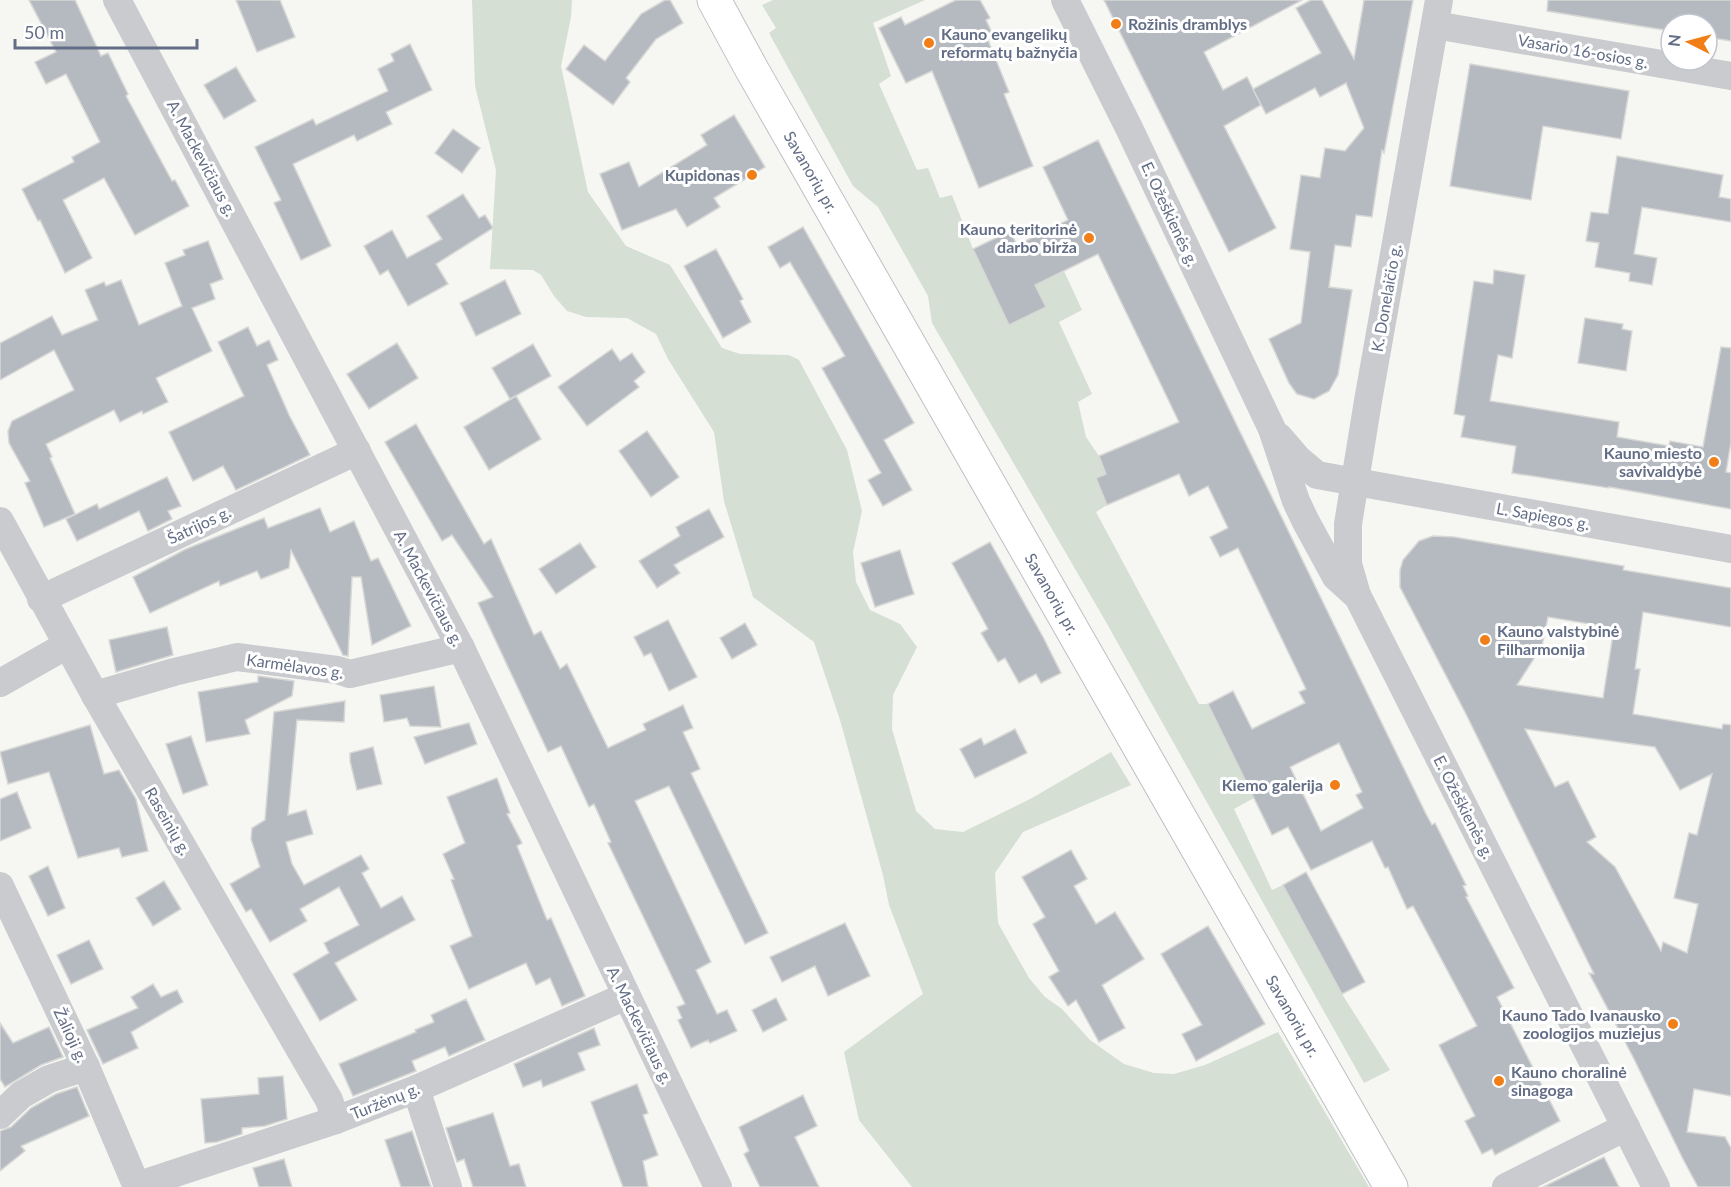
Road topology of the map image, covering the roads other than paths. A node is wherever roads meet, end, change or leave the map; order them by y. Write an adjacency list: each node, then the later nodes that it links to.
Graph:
1 (117, 0): 7 (street, A. Mackevičiaus g.)
2 (714, 0): 27 (main road, Savanorių pr.)
3 (1065, 0): 6 (street, E. Ožeškienės g.)
4 (1437, 12): 5 (street, Vasario 16-osios g.); 8 (street, K. Donelaičio g.)
5 (1731, 76)
6 (1272, 429): 8 (street, E. Ožeškienės g.); 11 (street, E. Ožeškienės g.)
7 (357, 451): 12 (street, Šatrijos g.); 14 (street, A. Mackevičiaus g.)
8 (1355, 483): 10 (street, L. Sapiegos g.); 11 (street, K. Donelaičio g.)
9 (0, 521): 12 (street, Raseinių g.)
10 (1731, 549)
11 (1358, 597): 23 (street, E. Ožeškienės g.)
12 (41, 598): 13 (street, Raseinių g.)
13 (67, 645): 15 (street); 16 (street, Raseinių g.)
14 (461, 648): 16 (street, Karmėlavos g.); 18 (street, A. Mackevičiaus g.)
15 (0, 682)
16 (94, 695): 22 (street, Raseinių g.)
17 (0, 886): 19 (street, Žalioji g.)
18 (626, 996): 20 (street, Turžėnų g.); 26 (street, A. Mackevičiaus g.)
19 (86, 1067): 21 (street); 24 (street, Žalioji g.)
20 (416, 1089): 22 (street, Turžėnų g.); 25 (street)
21 (0, 1114)
22 (336, 1120): 24 (street, Turžėnų g.)
23 (1626, 1127): 28 (street); 29 (street, E. Ožeškienės g.)
24 (136, 1187)
25 (448, 1187)
26 (718, 1187)
27 (1391, 1187)
28 (1506, 1187)
29 (1656, 1187)

